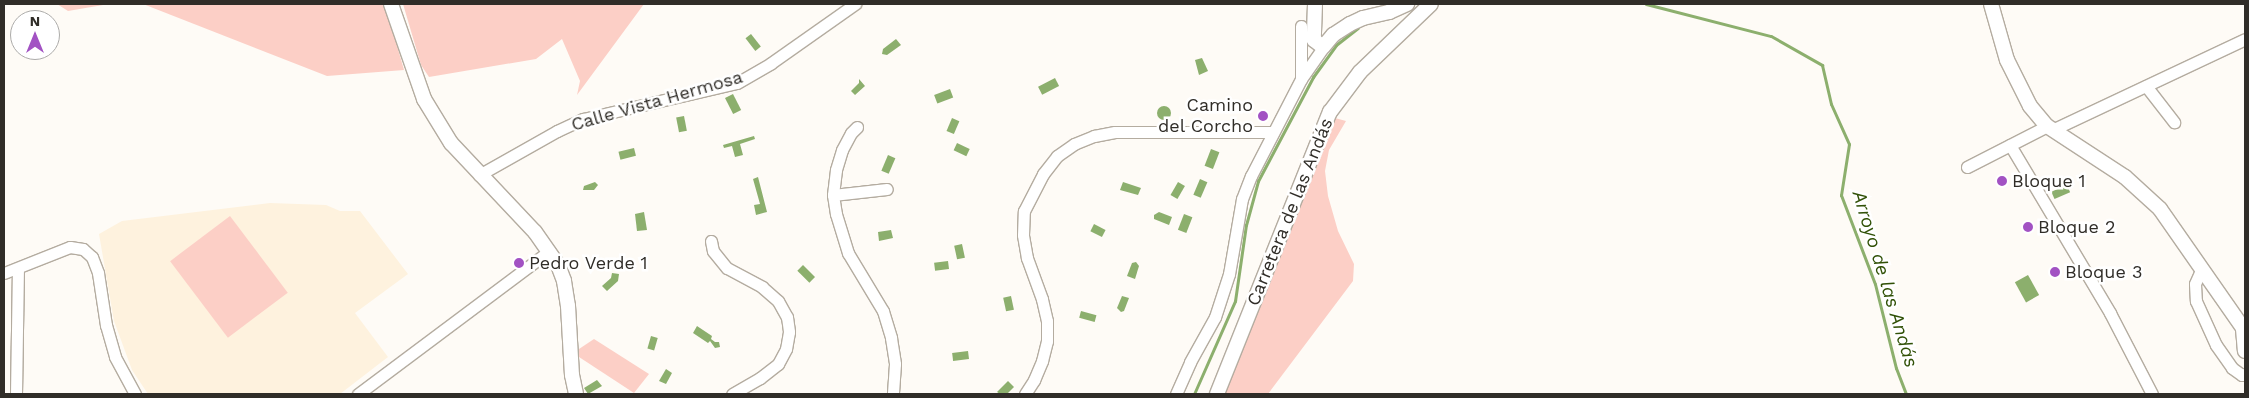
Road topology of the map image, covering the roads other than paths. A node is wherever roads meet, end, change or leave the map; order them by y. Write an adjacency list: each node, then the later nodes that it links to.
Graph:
1 (391, 4): 21 (street)
2 (855, 4): 21 (street, Calle Vista Hermosa)
3 (1315, 4): 8 (street)
4 (1407, 4): 7 (street)
5 (1991, 4): 17 (street)
6 (1429, 7): 7 (street); 9 (street, Carretera de las Andás)
7 (1393, 13): 9 (street); 10 (street)
8 (1307, 23): 10 (street); 12 (street); 13 (street)
9 (1406, 28): 40 (street, Carretera de las Andás)
10 (1334, 35): 12 (street)
11 (2245, 39): 14 (street)
12 (1318, 44): 13 (street)
13 (1301, 79): 18 (street)
14 (2146, 86): 15 (street); 17 (street)
15 (2174, 122)
16 (857, 127): 23 (street)
17 (2049, 128): 19 (street); 27 (street)
18 (1273, 132): 38 (street); 39 (street)
19 (2010, 145): 20 (street); 41 (street)
20 (1968, 167)
21 (479, 175): 25 (street)
22 (887, 189): 23 (street)
23 (833, 195): 37 (street)
24 (711, 241): 36 (street)
25 (549, 251): 34 (street); 35 (street)
26 (18, 268): 28 (street); 32 (street); 33 (street)
27 (2202, 268): 29 (street); 31 (street)
28 (4, 273)
29 (2244, 330): 30 (street)
30 (2245, 351)
31 (2245, 374)
32 (16, 394)
33 (135, 394)
34 (358, 394)
35 (576, 394)
36 (732, 394)
37 (893, 394)
38 (1025, 394)
39 (1176, 394)
40 (1217, 394)
41 (2152, 394)

